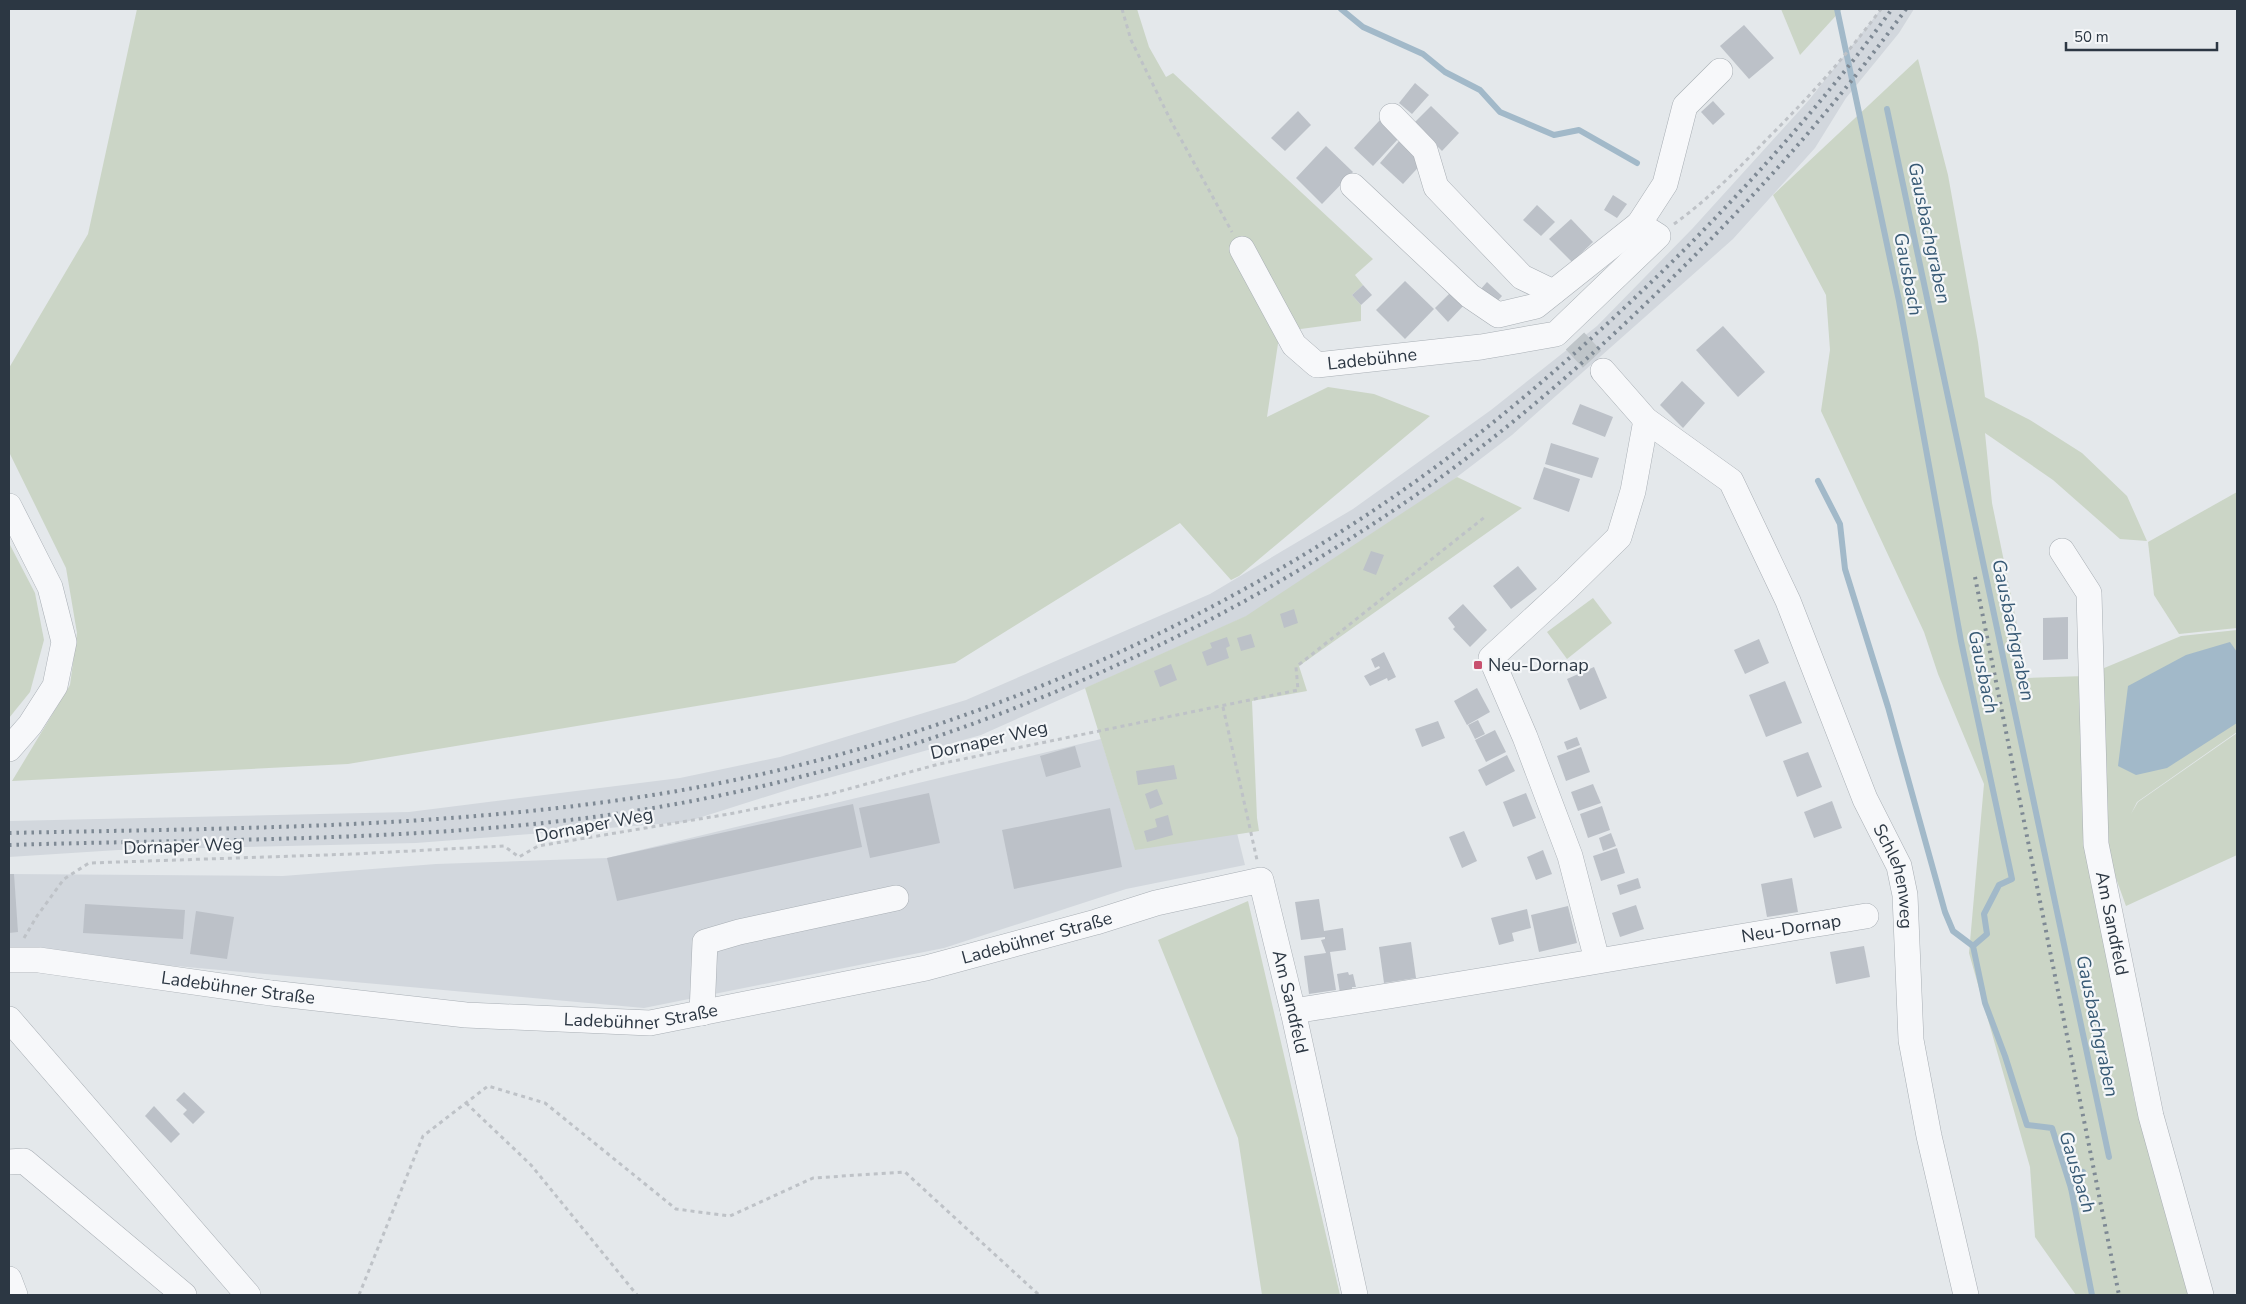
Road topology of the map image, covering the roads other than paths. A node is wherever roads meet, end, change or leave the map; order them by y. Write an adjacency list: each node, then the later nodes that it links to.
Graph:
1 (1720, 71): 4 (street, Ladebühne)
2 (1392, 116): 6 (street)
3 (1353, 186): 6 (street, Ladebühne)
4 (1648, 230): 5 (street, Ladebühne); 6 (street, Ladebühne)
5 (1242, 249)
6 (1554, 292)
7 (1603, 371): 8 (street)
8 (1646, 420): 16 (street); 26 (street, Schlehenweg)
9 (9, 506): 11 (street)
10 (2062, 552): 27 (street, Am Sandfeld)
11 (9, 749)
12 (1261, 880): 17 (street, Am Sandfeld); 18 (street, Ladebühner Straße)
13 (896, 898): 18 (street)
14 (1866, 916): 16 (street, Neu-Dornap)
15 (10, 960): 18 (street, Ladebühner Straße)
16 (1597, 960): 17 (street, Neu-Dornap)
17 (1293, 1010): 25 (street, Am Sandfeld)
18 (702, 1013)
19 (9, 1019): 24 (street)
20 (9, 1162): 23 (street)
21 (9, 1279): 22 (street)
22 (15, 1295)
23 (184, 1295)
24 (248, 1295)
25 (1355, 1295)
26 (1966, 1295)
27 (2201, 1295)

